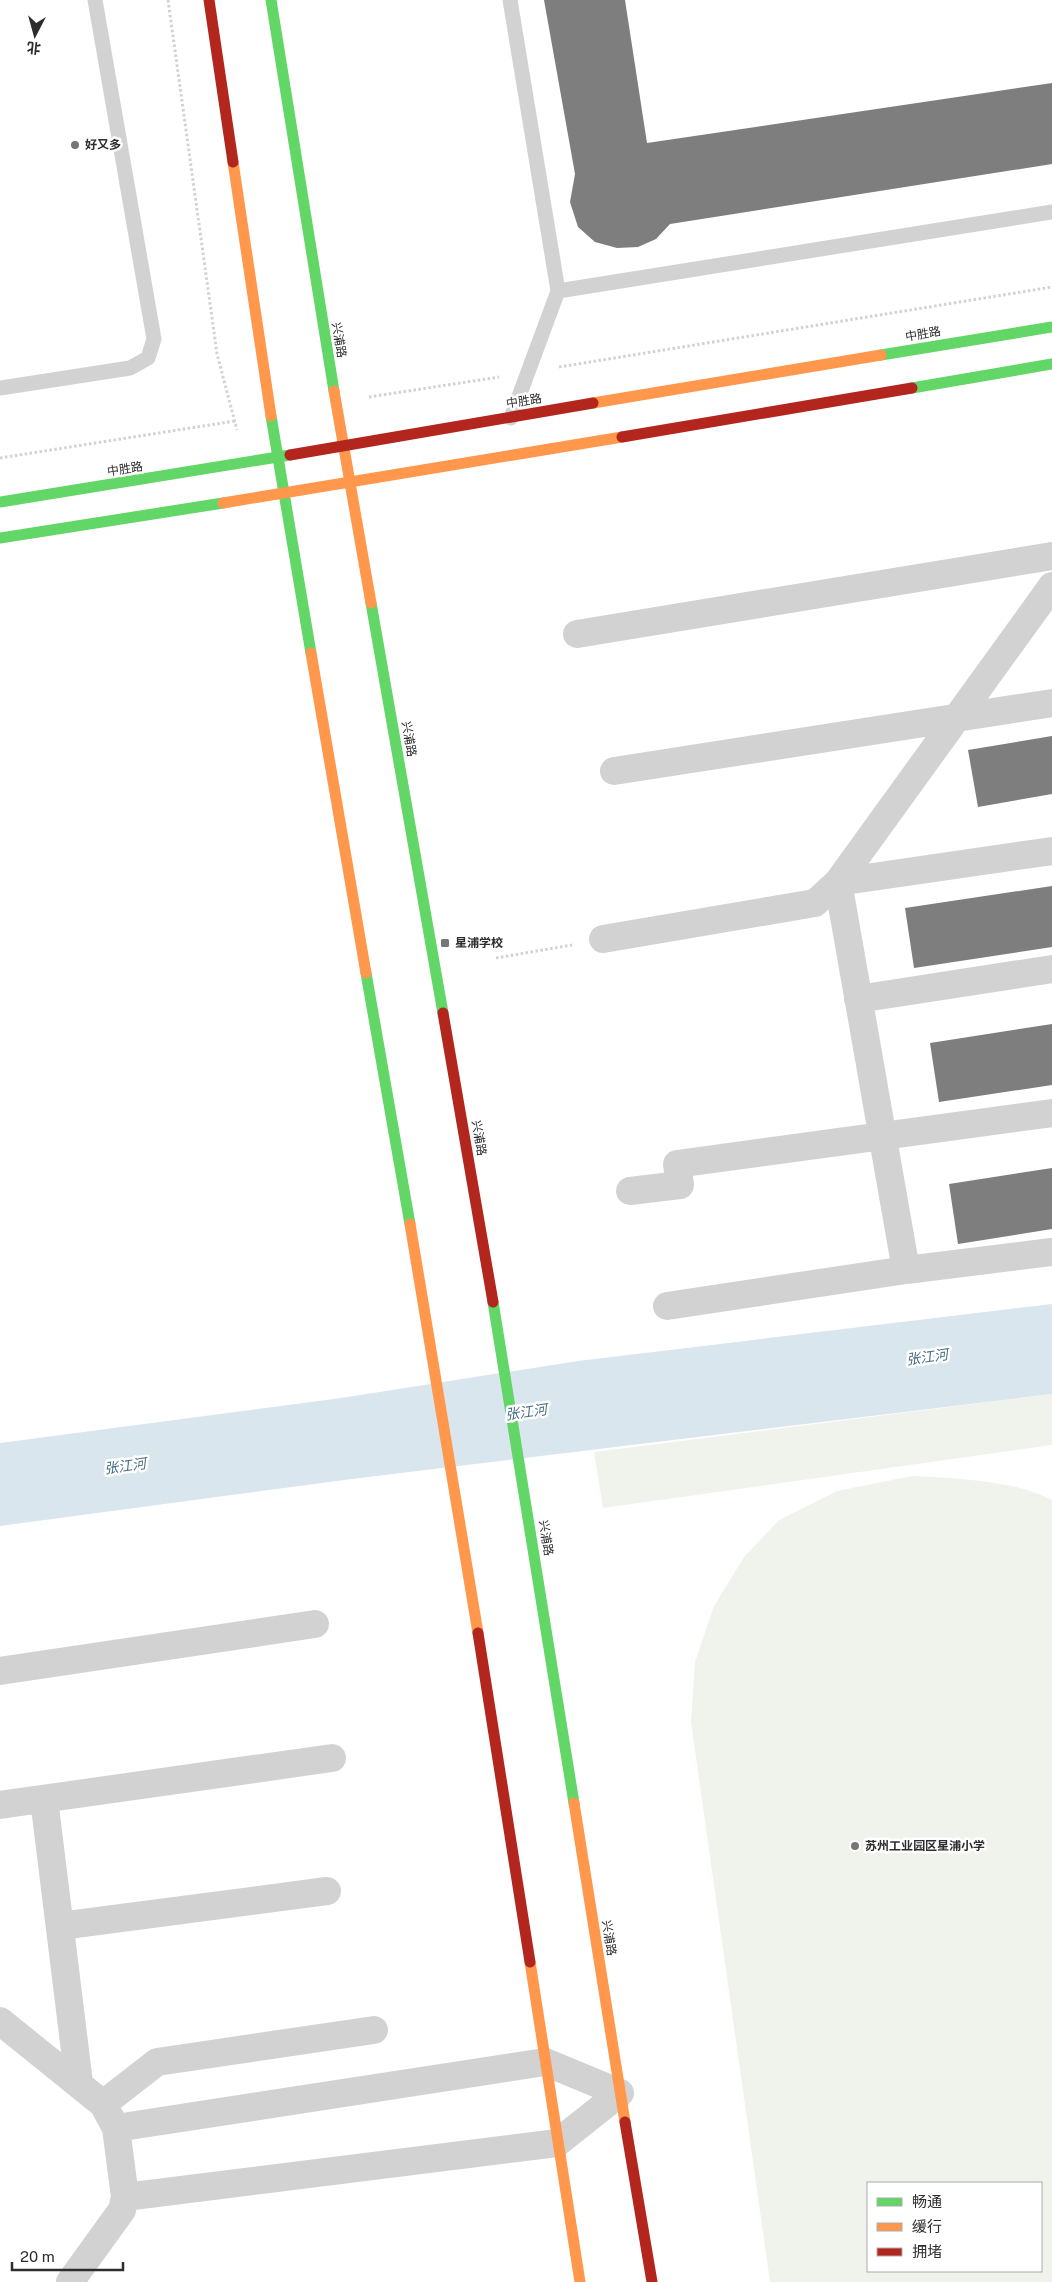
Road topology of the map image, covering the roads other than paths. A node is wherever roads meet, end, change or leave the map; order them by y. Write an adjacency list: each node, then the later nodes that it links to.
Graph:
1 (95, 0): 9 (lane)
2 (209, 0): 12 (main road)
3 (271, 0): 11 (main road, 兴浦路)
4 (510, 0): 6 (lane)
5 (1052, 212): 6 (lane)
6 (558, 291): 10 (lane)
7 (1052, 327): 10 (main road, 中胜路)
8 (1052, 364): 13 (main road)
9 (0, 388)
10 (511, 418): 11 (main road, 中胜路)
11 (344, 447): 12 (main road, 中胜路); 13 (main road, 兴浦路)
12 (277, 457): 14 (main road); 15 (main road, 中胜路)
13 (350, 483): 14 (main road); 45 (main road, 兴浦路)
14 (283, 493): 16 (main road); 43 (main road)
15 (0, 502)
16 (0, 538)
17 (1052, 556): 19 (street)
18 (1052, 586): 21 (street)
19 (577, 634)
20 (1052, 703): 21 (street)
21 (957, 718): 22 (street); 24 (street)
22 (614, 771)
23 (1052, 851): 24 (street)
24 (838, 882): 25 (street); 27 (street)
25 (603, 940)
26 (1052, 969): 27 (street)
27 (858, 998): 29 (street)
28 (1052, 1113): 29 (street)
29 (882, 1136): 30 (street); 32 (street)
30 (630, 1191)
31 (1052, 1252): 32 (street)
32 (906, 1270): 33 (street)
33 (666, 1306)
34 (315, 1624): 35 (street)
35 (0, 1671)
36 (332, 1758): 37 (street)
37 (44, 1799): 38 (street); 40 (street)
38 (0, 1805)
39 (327, 1891): 40 (street)
40 (60, 1926): 44 (street)
41 (0, 2021): 44 (street)
42 (374, 2030): 46 (street)
43 (545, 2062): 45 (street); 47 (street); 48 (main road)
44 (79, 2084): 46 (street)
45 (620, 2093): 48 (street); 52 (main road, 兴浦路)
46 (102, 2104): 47 (street)
47 (116, 2128): 49 (street)
48 (557, 2143): 49 (street); 51 (main road)
49 (125, 2197): 50 (street)
50 (71, 2282)
51 (580, 2282)
52 (652, 2282)

